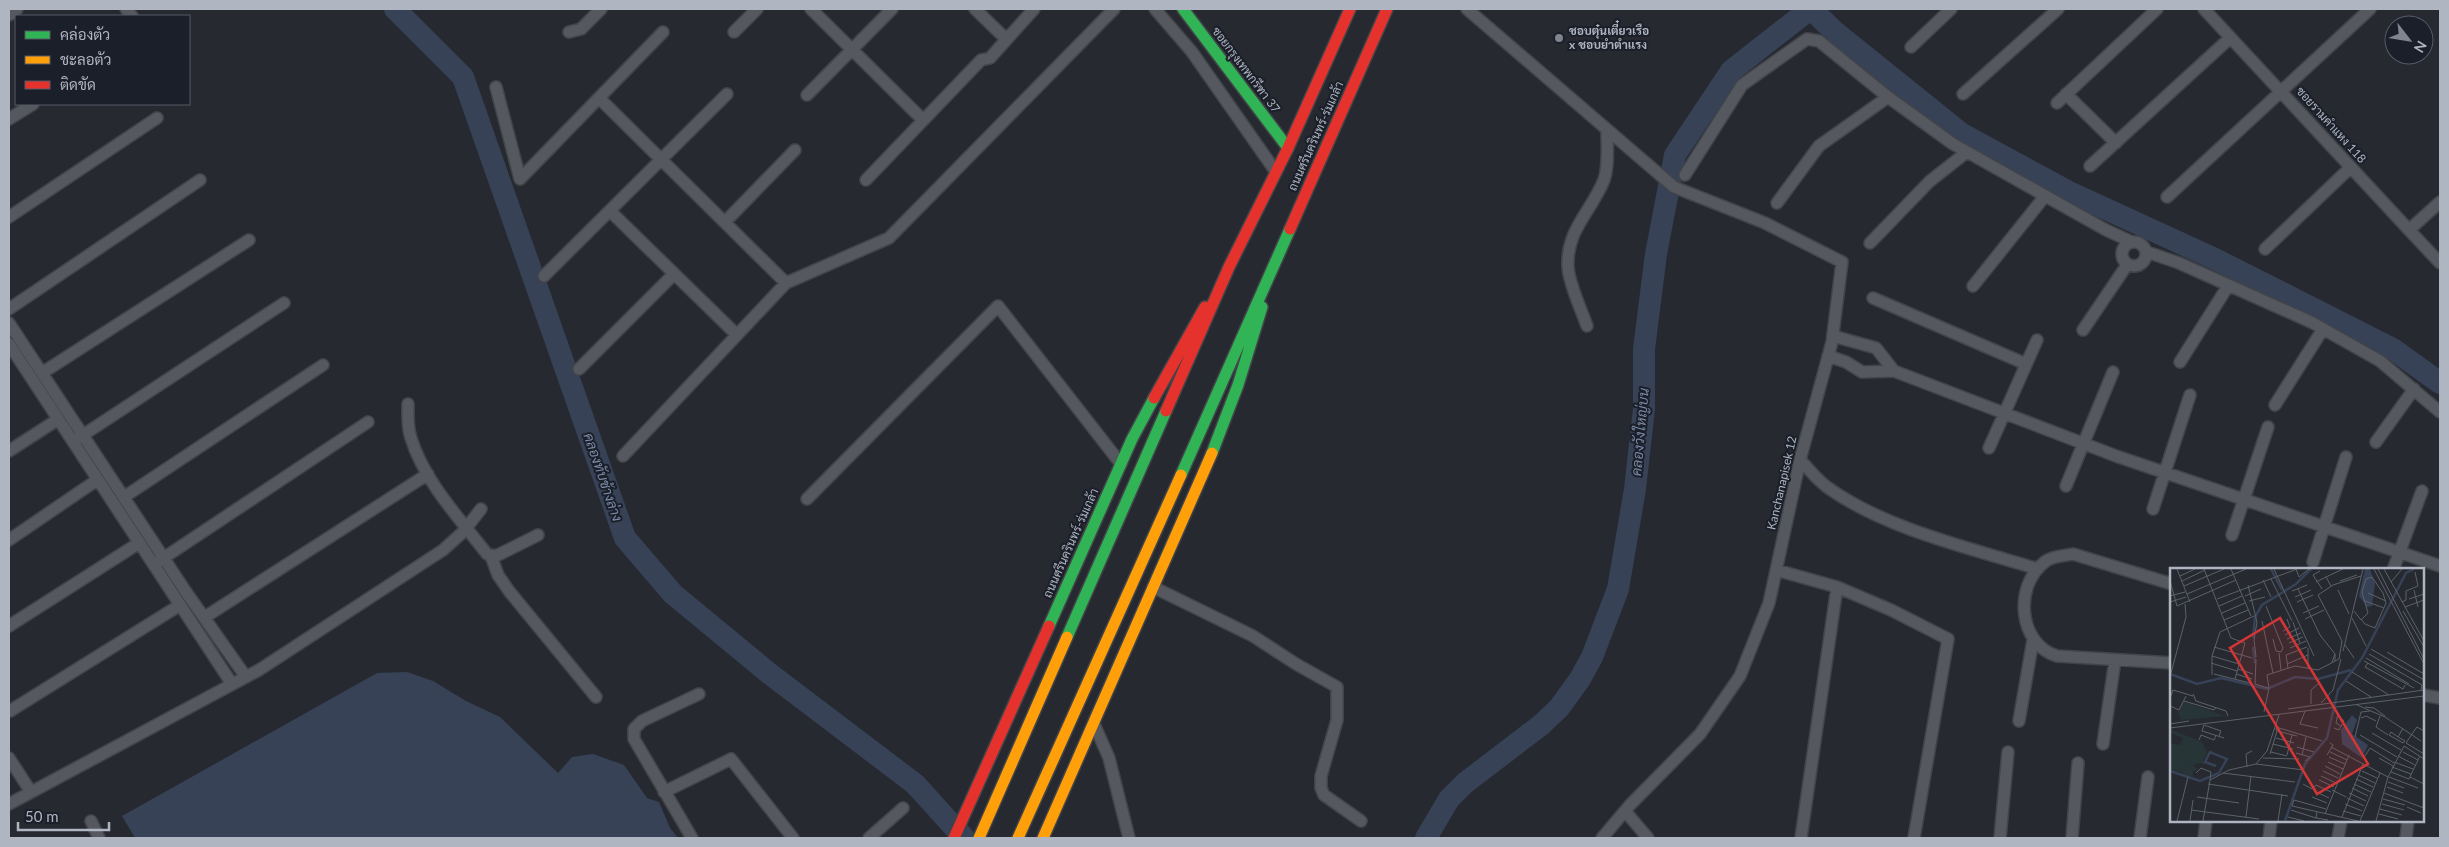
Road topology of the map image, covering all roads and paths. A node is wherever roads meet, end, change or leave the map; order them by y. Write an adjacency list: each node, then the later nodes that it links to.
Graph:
1 (17, 9): 19 (street)
2 (757, 9): 22 (street)
3 (811, 9): 26 (street)
4 (892, 9): 26 (street)
5 (975, 9): 23 (street)
6 (1034, 9): 23 (street)
7 (1114, 9): 71 (street)
8 (1155, 9): 48 (street)
9 (1183, 9): 42 (main road, ซอยกรุงเทพกรีฑา 37)
10 (1350, 9): 42 (main road, ถนนศรีนครินทร์-ร่มเกล้า)
11 (1387, 9): 69 (main road, ถนนศรีนครินทร์-ร่มเกล้า)
12 (1467, 9): 40 (street)
13 (1951, 9): 25 (street)
14 (2058, 9): 30 (street)
15 (2157, 9): 31 (street)
16 (2204, 9): 24 (street, ซอยรามคำแหง 118)
17 (2370, 9): 28 (street)
18 (597, 10): 20 (street)
19 (9, 15)
20 (569, 32)
21 (663, 32): 34 (street)
22 (734, 32)
23 (1005, 38): 39 (street)
24 (2230, 38): 28 (street, ซอยรามคำแหง 118); 41 (street)
25 (1911, 47)
26 (852, 49): 32 (street); 39 (street)
27 (496, 88): 34 (street)
28 (2282, 91): 47 (street, ซอยรามคำแหง 118); 53 (street)
29 (727, 94): 45 (street)
30 (1963, 94)
31 (2066, 94): 35 (street); 41 (street)
32 (807, 95)
33 (1888, 97): 44 (street); 49 (street); 55 (street)
34 (599, 98): 45 (street)
35 (2057, 103)
36 (32, 105): 38 (street)
37 (157, 118): 57 (street)
38 (9, 120)
39 (923, 120): 51 (street)
40 (1607, 130): 78 (street); 82 (street, Kanchanapisek 12)
41 (2116, 143): 46 (street)
42 (1288, 148): 48 (main road, ถนนศรีนครินทร์-ร่มเกล้า)
43 (796, 150): 58 (street)
44 (1967, 152): 52 (street); 62 (street)
45 (661, 159): 56 (street); 58 (street)
46 (2090, 166)
47 (2351, 167): 59 (street, ซอยรามคำแหง 118); 63 (street)
48 (1276, 172): 67 (main road, ถนนศรีนครินทร์-ร่มเกล้า)
49 (1684, 175)
50 (200, 180): 76 (street)
51 (866, 180)
52 (2045, 196): 61 (street); 72 (street)
53 (2167, 197)
54 (2440, 202): 59 (street)
55 (1777, 204)
56 (610, 211): 68 (street); 70 (street)
57 (9, 218)
58 (725, 222): 71 (street)
59 (2409, 230): 65 (street, ซอยรามคำแหง 118)
60 (249, 240): 93 (street)
61 (2132, 242): 64 (street); 66 (street)
62 (1870, 243)
63 (2265, 249)
64 (2147, 252): 66 (street); 73 (street)
65 (2440, 262)
66 (2127, 265): 79 (street)
67 (1229, 267): 112 (main road, ถนนศรีนครินทร์-ร่มเกล้า); 178 (main road, ถนนศรีนครินทร์-ร่มเกล้า)
68 (674, 274): 81 (street); 90 (street)
69 (1271, 274): 139 (main road, ถนนศรีนครินทร์-ร่มเกล้า); 172 (main road, ถนนศรีนครินทร์-ร่มเกล้า)
70 (544, 276)
71 (786, 283): 81 (street)
72 (1973, 286)
73 (2228, 286): 80 (street); 87 (street)
74 (1873, 298): 88 (street)
75 (284, 303): 103 (street)
76 (9, 309)
77 (9, 323): 93 (street)
78 (1587, 326)
79 (2083, 330)
80 (2324, 330): 94 (street); 97 (street)
81 (737, 335): 109 (street)
82 (1833, 336): 85 (street, Kanchanapisek 12); 91 (street)
83 (2037, 340): 88 (street)
84 (9, 344): 86 (street)
85 (1828, 356): 91 (street); 111 (street, Kanchanapisek 12)
86 (14, 362): 100 (street)
87 (2180, 362)
88 (2026, 364): 99 (street)
89 (323, 365): 118 (street)
90 (579, 369)
91 (1894, 371): 99 (street)
92 (2113, 372): 106 (street)
93 (42, 373): 103 (street)
94 (2414, 390): 98 (street); 104 (street)
95 (2190, 395): 113 (street)
96 (408, 404): 114 (street)
97 (2275, 405)
98 (2440, 412)
99 (2004, 413): 106 (street); 107 (street)
100 (57, 420): 105 (street); 108 (street)
101 (368, 422): 131 (street)
102 (2268, 427): 119 (street)
103 (82, 435): 105 (street); 118 (street)
104 (2376, 442)
105 (72, 443): 115 (street)
106 (2084, 443): 113 (street); 116 (street)
107 (1989, 448)
108 (9, 451)
109 (623, 456)
110 (2346, 457): 123 (street)
111 (1800, 460): 136 (street); 137 (street, Kanchanapisek 12)
112 (1121, 464): 120 (street); 177 (main road, ถนนศรีนครินทร์-ร่มเกล้า)
113 (2165, 472): 119 (street); 121 (street)
114 (428, 474): 124 (street); 142 (street)
115 (98, 480): 127 (street); 128 (street)
116 (2066, 486)
117 (2422, 491): 129 (street)
118 (124, 497): 131 (street)
119 (2244, 499): 123 (street); 126 (street)
120 (807, 500)
121 (2154, 509)
122 (482, 510): 124 (street)
123 (2324, 526): 129 (street); 132 (street)
124 (466, 527): 130 (street); 147 (street)
125 (538, 535): 130 (street)
126 (2232, 535)
127 (9, 540)
128 (139, 543): 133 (street); 143 (street)
129 (2400, 552): 134 (street); 135 (street)
130 (491, 556): 151 (street)
131 (164, 558): 133 (street); 142 (street)
132 (2313, 562)
133 (153, 565): 141 (street)
134 (2440, 566)
135 (2394, 568)
136 (2038, 569): 138 (street); 144 (street)
137 (1776, 570): 140 (street); 165 (street, Kanchanapisek 12)
138 (2170, 583)
139 (1154, 587): 155 (main road, ถนนศรีนครินทร์-ร่มเกล้า); 167 (street)
140 (1837, 587): 183 (street); 184 (street)
141 (180, 604): 148 (street); 153 (street)
142 (205, 617): 147 (street)
143 (9, 626)
144 (2033, 640): 145 (street); 154 (street)
145 (2115, 660): 146 (street); 156 (street)
146 (2170, 663)
147 (246, 677): 148 (street)
148 (232, 684): 161 (street)
149 (699, 694): 162 (street)
150 (2424, 695): 152 (street)
151 (596, 697)
152 (2440, 698)
153 (10, 711)
154 (2018, 721)
155 (1094, 724): 179 (main road, ถนนศรีนครินทร์-ร่มเกล้า); 180 (street)
156 (2103, 744)
157 (2008, 752): 185 (street)
158 (9, 758): 161 (street)
159 (2078, 764): 186 (street)
160 (2148, 777): 187 (street)
161 (31, 792): 163 (street)
162 (664, 792): 173 (street); 175 (street)
163 (9, 804)
164 (903, 808): 176 (street)
165 (1625, 811): 181 (street, Kanchanapisek 12); 182 (street)
166 (91, 821): 174 (street)
167 (1361, 821)
168 (2206, 822): 188 (street)
169 (2271, 822): 189 (street)
170 (2341, 822): 190 (street)
171 (2408, 822): 191 (street)
172 (1020, 835)
173 (790, 837)
174 (100, 838)
175 (692, 838)
176 (869, 838)
177 (954, 838)
178 (979, 838)
179 (1043, 838)
180 (1129, 838)
181 (1602, 838)
182 (1648, 838)
183 (1801, 838)
184 (1914, 838)
185 (2000, 838)
186 (2072, 838)
187 (2140, 838)
188 (2204, 838)
189 (2269, 838)
190 (2338, 838)
191 (2406, 838)

